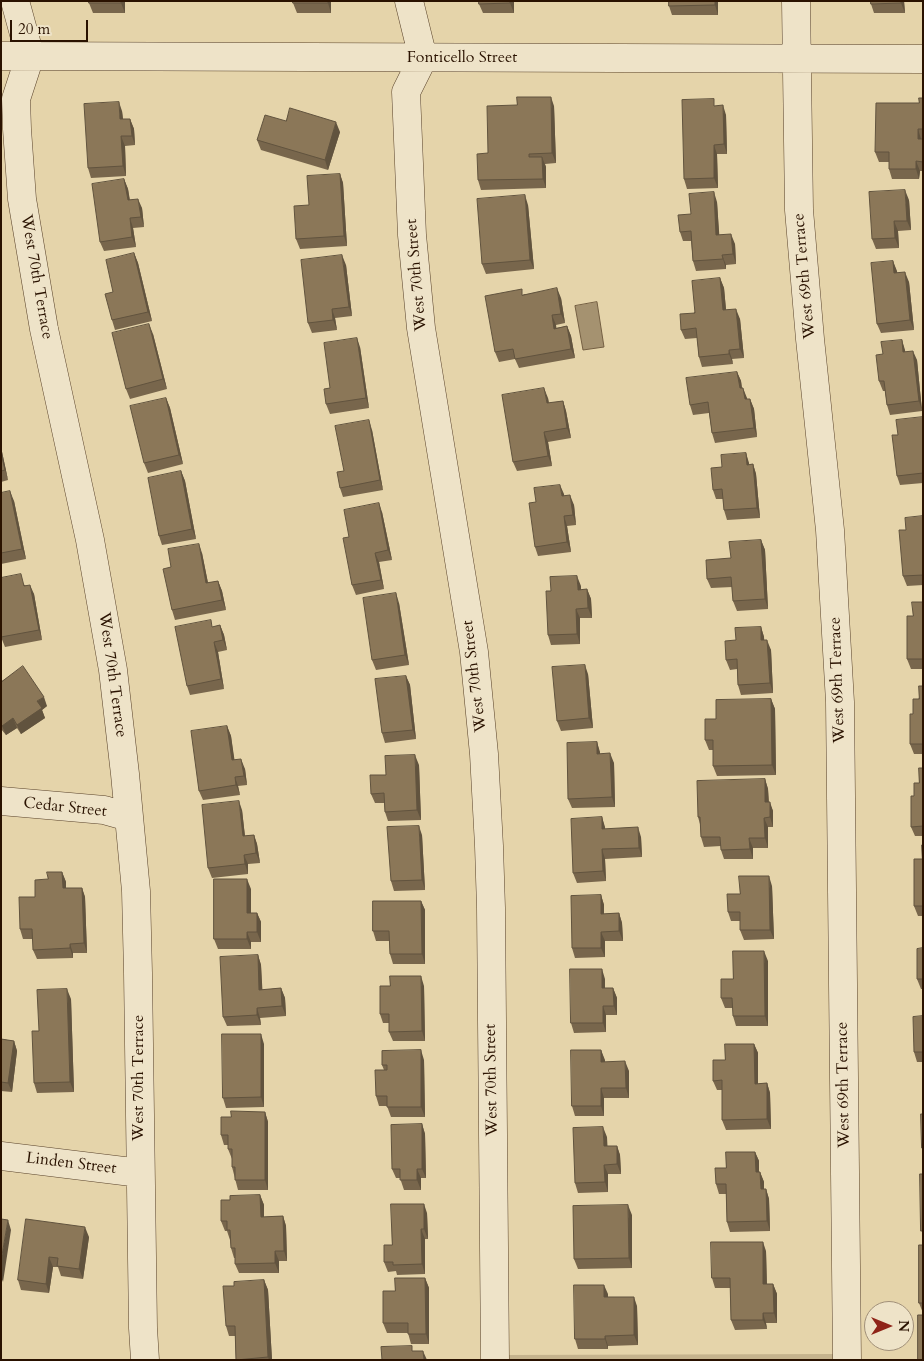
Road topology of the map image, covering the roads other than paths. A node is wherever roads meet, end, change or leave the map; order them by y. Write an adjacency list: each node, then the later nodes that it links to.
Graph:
1 (15, 1): 5 (street)
2 (408, 1): 6 (street)
3 (796, 1): 7 (street, West 69th Terrace)
4 (1, 56): 5 (street, Fonticello Street)
5 (30, 56): 6 (street, Fonticello Street); 10 (street, West 70th Terrace)
6 (423, 58): 7 (street, Fonticello Street); 14 (street, West 70th Street)
7 (796, 59): 8 (street, Fonticello Street); 15 (street, West 69th Terrace)
8 (923, 59)
9 (1, 801): 10 (street, Cedar Street)
10 (129, 817): 12 (street, West 70th Terrace)
11 (1, 1156): 12 (street, Linden Street)
12 (140, 1173): 13 (street, West 70th Terrace)
13 (145, 1360)
14 (495, 1360)
15 (847, 1360)

